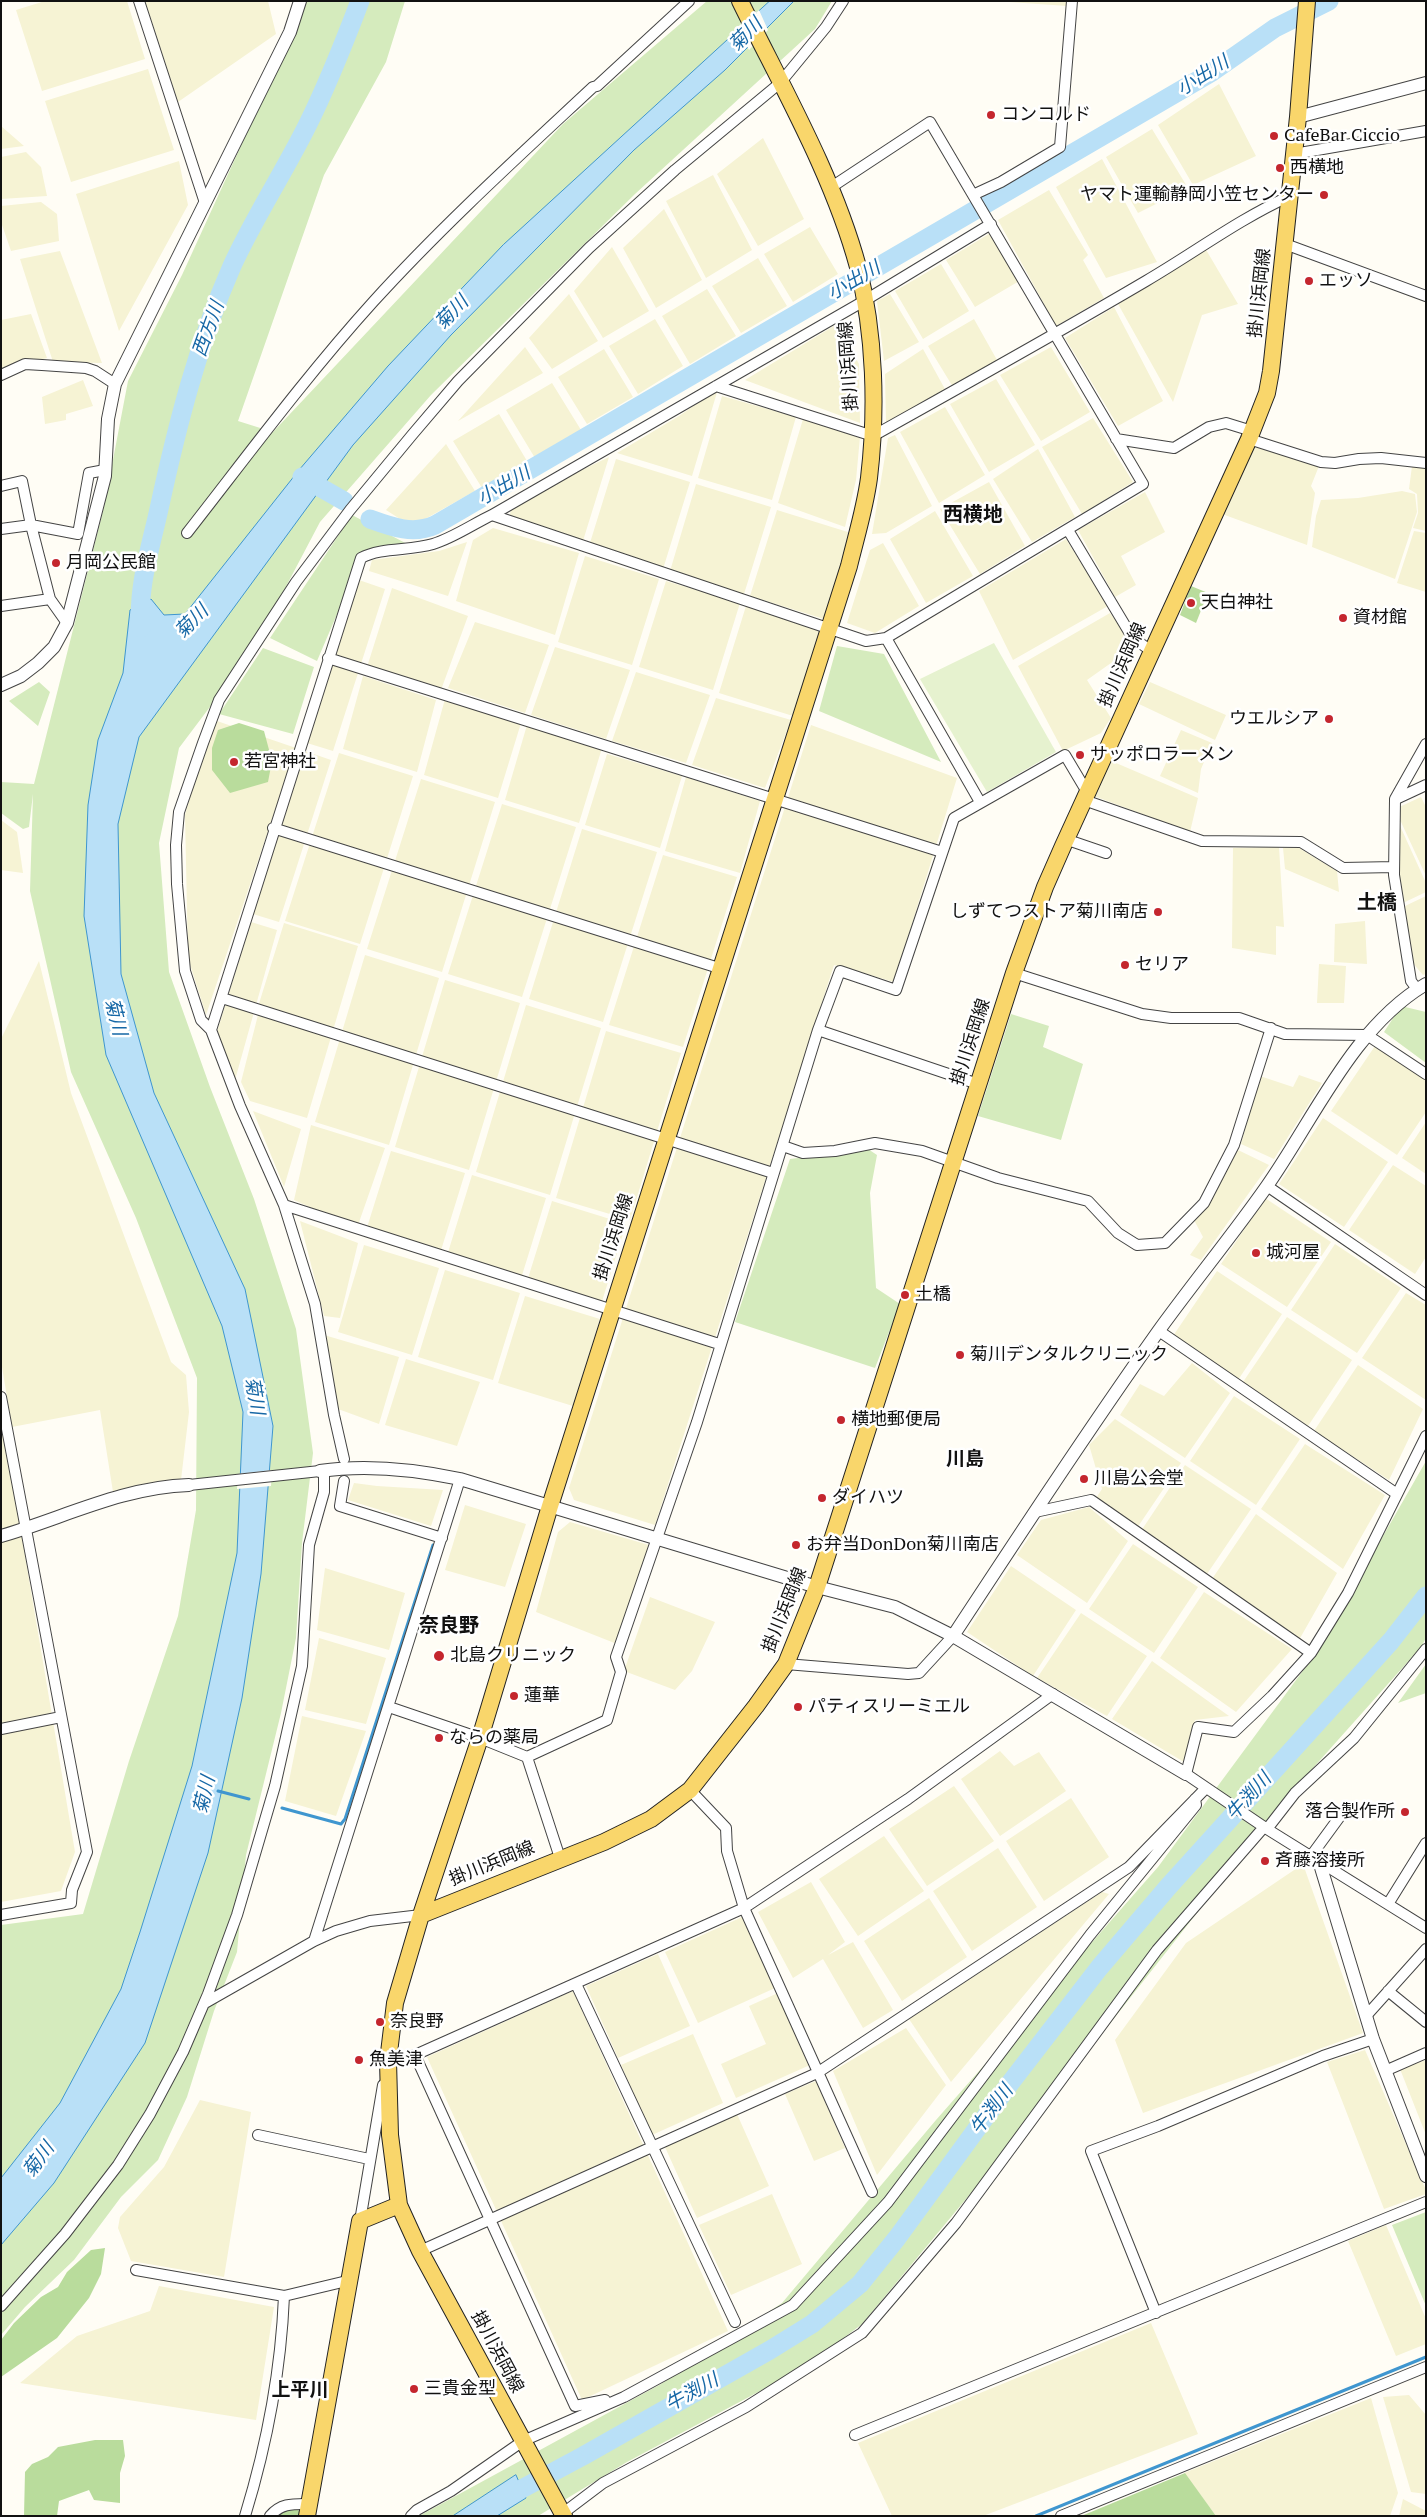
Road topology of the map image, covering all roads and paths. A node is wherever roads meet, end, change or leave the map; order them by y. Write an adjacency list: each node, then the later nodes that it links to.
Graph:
1 (139, 1): 16 (street)
2 (300, 1): 16 (street)
3 (689, 1): 35 (street)
4 (740, 1): 8 (main road, 掛川浜岡線)
5 (843, 1): 8 (street)
6 (1072, 1): 14 (street)
7 (1307, 1): 10 (main road, 掛川浜岡線)
8 (780, 83): 13 (main road, 掛川浜岡線); 60 (street)
9 (1426, 83): 10 (street)
10 (1298, 117): 12 (main road, 掛川浜岡線)
11 (1426, 131): 12 (street)
12 (1294, 154): 15 (main road, 掛川浜岡線)
13 (830, 188): 14 (street); 20 (main road, 掛川浜岡線)
14 (975, 194): 17 (street)
15 (1290, 196): 18 (main road, 掛川浜岡線); 21 (street)
16 (206, 203): 23 (street)
17 (991, 224): 20 (street); 21 (street)
18 (1285, 244): 19 (street); 25 (main road, 掛川浜岡線)
19 (1426, 296)
20 (864, 298): 24 (street); 26 (main road, 掛川浜岡線)
21 (1055, 334): 26 (street); 27 (street)
22 (1, 375): 23 (street)
23 (116, 384): 29 (street)
24 (716, 386): 26 (street); 31 (street)
25 (1250, 435): 27 (street); 28 (street); 41 (main road, 掛川浜岡線)
26 (873, 436): 39 (main road, 掛川浜岡線)
27 (1116, 439): 34 (street)
28 (1426, 463)
29 (105, 470): 32 (street); 38 (street)
30 (1, 486): 32 (street)
31 (492, 515): 39 (street); 42 (street)
32 (31, 525): 33 (street); 36 (street)
33 (1, 529)
34 (1068, 530): 40 (street); 41 (street)
35 (187, 532)
36 (50, 599): 37 (street); 38 (street)
37 (1, 606)
38 (67, 623): 43 (street)
39 (829, 629): 40 (street); 48 (main road, 掛川浜岡線)
40 (886, 638): 49 (street)
41 (1151, 651): 46 (main road, 掛川浜岡線)
42 (328, 658): 48 (street); 50 (street)
43 (1, 685)
44 (1426, 744): 47 (street)
45 (1426, 785): 47 (street)
46 (1086, 796): 49 (street); 51 (main road, 掛川浜岡線); 54 (street)
47 (1395, 799): 54 (street)
48 (774, 800): 52 (street); 55 (main road, 掛川浜岡線)
49 (980, 802): 52 (street)
50 (273, 828): 55 (street); 58 (street)
51 (1065, 839): 53 (street); 56 (main road, 掛川浜岡線)
52 (942, 852): 61 (street)
53 (1106, 853)
54 (1394, 867): 57 (street)
55 (722, 969): 65 (main road, 掛川浜岡線)
56 (1014, 973): 59 (street); 64 (main road, 掛川浜岡線)
57 (1421, 986): 62 (street)
58 (222, 998): 60 (street); 65 (street)
59 (1270, 1028): 62 (street); 67 (street)
60 (211, 1030): 70 (street)
61 (818, 1030): 64 (street); 66 (street)
62 (1367, 1035): 63 (street); 69 (street)
63 (1426, 1074)
64 (978, 1084): 67 (main road, 掛川浜岡線)
65 (666, 1140): 68 (street); 72 (main road, 掛川浜岡線)
66 (783, 1146): 67 (street); 68 (street)
67 (954, 1162): 89 (main road, 掛川浜岡線)
68 (773, 1173): 74 (street)
69 (1267, 1186): 71 (street); 73 (street)
70 (284, 1205): 72 (street); 77 (street)
71 (1426, 1294)
72 (612, 1310): 74 (street); 83 (main road, 掛川浜岡線)
73 (1159, 1331): 82 (street); 84 (street)
74 (720, 1344): 88 (street)
75 (1, 1397): 85 (street)
76 (1426, 1436): 82 (street)
77 (344, 1459)
78 (322, 1471): 79 (street); 81 (street); 118 (street)
79 (460, 1479): 83 (street); 87 (street)
80 (344, 1481): 87 (street)
81 (189, 1485): 85 (street)
82 (1397, 1494): 92 (street)
83 (550, 1506): 88 (street); 98 (main road, 掛川浜岡線)
84 (1035, 1512): 90 (street); 92 (street)
85 (26, 1529): 86 (street); 96 (street)
86 (1, 1536)
87 (442, 1538): 95 (street)
88 (658, 1539): 89 (street); 99 (street)
89 (817, 1587): 90 (street); 93 (main road, 掛川浜岡線)
90 (953, 1636): 93 (street); 94 (street)
91 (1426, 1649): 105 (street)
92 (1311, 1653): 100 (street)
93 (786, 1664): 102 (main road, 掛川浜岡線)
94 (1054, 1694): 100 (street); 110 (street)
95 (389, 1707): 98 (street); 114 (street)
96 (61, 1717): 97 (street); 111 (street)
97 (1, 1729)
98 (480, 1738): 99 (street); 112 (main road, 掛川浜岡線)
99 (527, 1757): 107 (street)
100 (1186, 1774): 101 (street)
101 (1206, 1788): 103 (street); 105 (street)
102 (690, 1790): 107 (main road, 掛川浜岡線); 110 (street)
103 (1194, 1798): 126 (street); 144 (street)
104 (1342, 1816): 108 (street)
105 (1266, 1828): 108 (street); 148 (street)
106 (1426, 1843): 109 (street)
107 (560, 1858): 112 (main road, 掛川浜岡線)
108 (1315, 1858): 109 (street); 119 (street)
109 (1388, 1904): 113 (street)
110 (744, 1908): 116 (street); 126 (street)
111 (1, 1915)
112 (420, 1915): 114 (street); 124 (main road, 掛川浜岡線)
113 (1426, 1928)
114 (314, 1941): 118 (street)
115 (1426, 1949): 117 (street)
116 (576, 1984): 123 (street); 128 (street)
117 (1388, 1991): 119 (street); 120 (street)
118 (205, 2003): 140 (street)
119 (1366, 2016): 121 (street)
120 (1426, 2022)
121 (1373, 2039): 125 (street); 141 (street)
122 (1426, 2053): 125 (street)
123 (415, 2055): 124 (street); 135 (street)
124 (388, 2061): 129 (street); 133 (main road, 掛川浜岡線)
125 (1385, 2071): 130 (street)
126 (817, 2073): 128 (street); 131 (street)
127 (258, 2135): 129 (street)
128 (653, 2148): 135 (street); 142 (street)
129 (369, 2159): 134 (street)
130 (1426, 2176)
131 (872, 2192)
132 (1426, 2202): 141 (street)
133 (399, 2205): 134 (main road); 136 (main road, 掛川浜岡線)
134 (360, 2220): 138 (main road)
135 (491, 2221): 136 (street); 144 (street)
136 (420, 2251): 146 (main road, 掛川浜岡線)
137 (136, 2270): 139 (street)
138 (351, 2280): 139 (street); 147 (main road)
139 (284, 2296): 149 (street)
140 (1, 2306)
141 (1156, 2313): 145 (street)
142 (735, 2322)
143 (1426, 2367): 152 (street)
144 (616, 2401): 146 (street)
145 (855, 2435)
146 (525, 2446): 148 (main road, 掛川浜岡線); 151 (street)
147 (308, 2510): 150 (street)
148 (561, 2512)
149 (245, 2516)
150 (270, 2516)
151 (411, 2516)
152 (1061, 2516)

